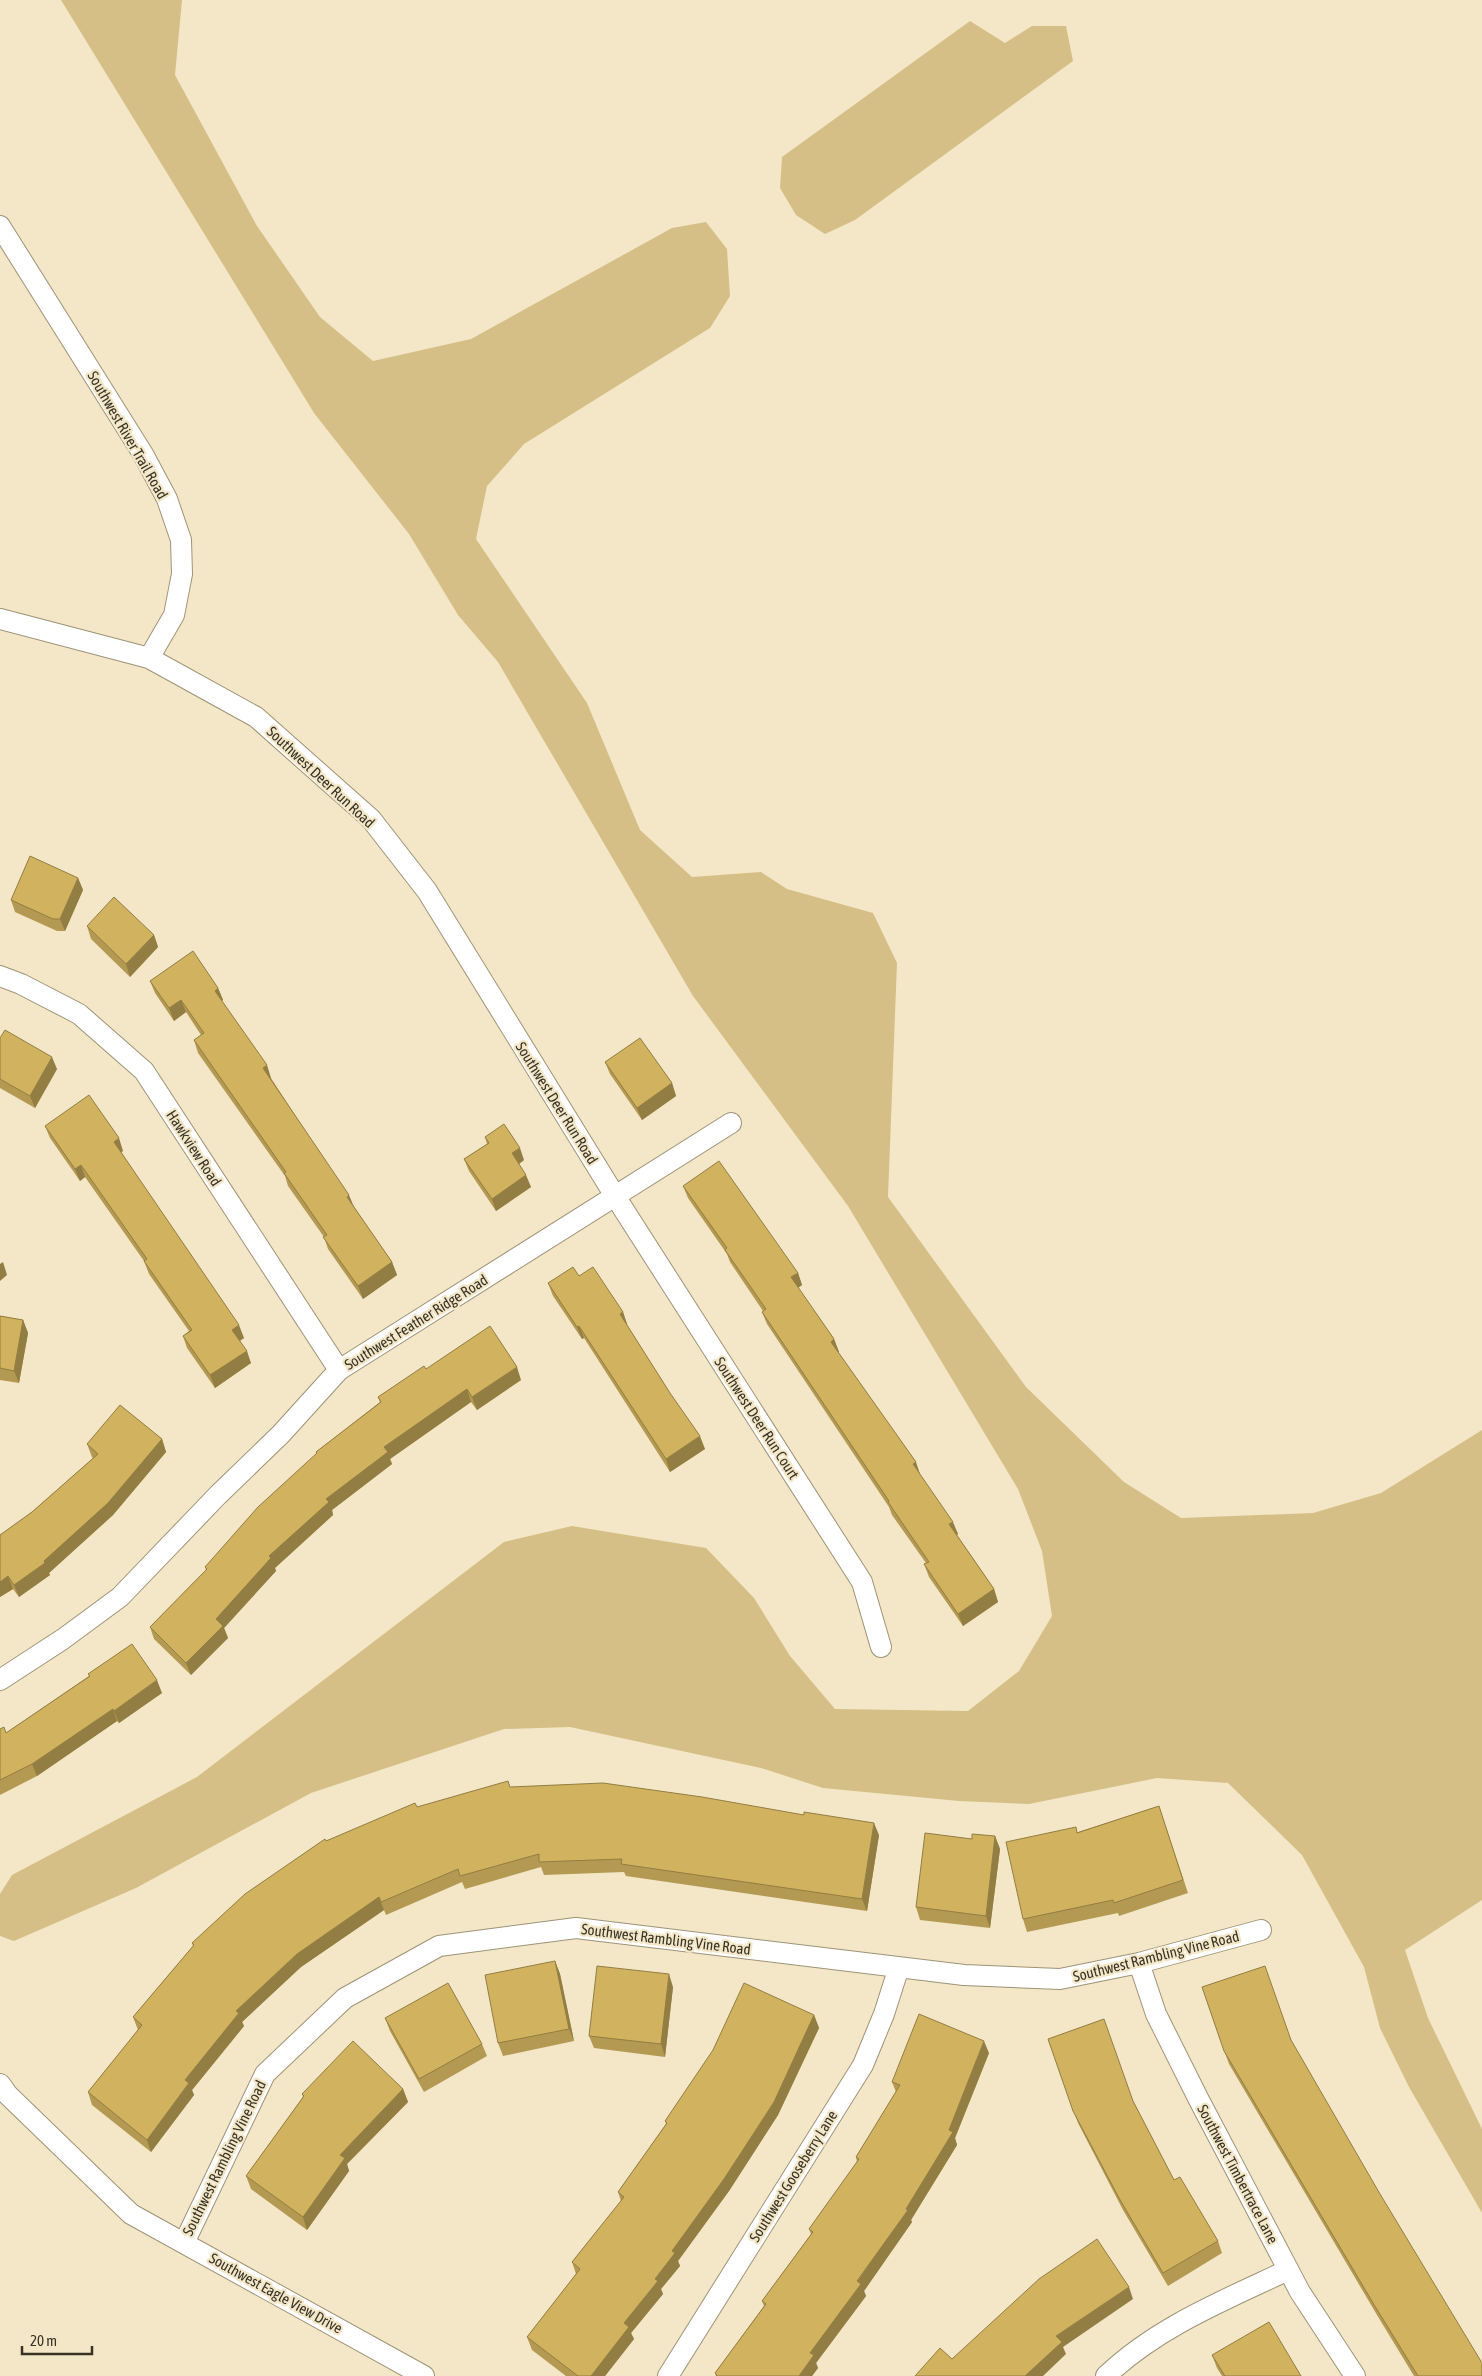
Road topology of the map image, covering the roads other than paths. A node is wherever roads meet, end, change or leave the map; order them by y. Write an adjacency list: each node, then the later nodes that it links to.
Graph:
1 (0, 226): 3 (street, Southwest River Trail Road)
2 (0, 619): 3 (street, Southwest Deer Run Road)
3 (149, 658): 6 (street, Southwest Deer Run Road)
4 (0, 976): 7 (street, Hawkview Road)
5 (731, 1123): 6 (street, Southwest Feather Ridge Road)
6 (615, 1196): 7 (street, Southwest Feather Ridge Road); 8 (street, Southwest Deer Run Court)
7 (339, 1370): 9 (street, Southwest Feather Ridge Road)
8 (881, 1647)
9 (0, 1680)
10 (1261, 1930): 11 (street, Southwest Rambling Vine Road)
11 (1139, 1963): 12 (street, Southwest Rambling Vine Road); 15 (street, Southwest Timbertrace Lane)
12 (899, 1967): 14 (street, Southwest Rambling Vine Road); 17 (street, Southwest Gooseberry Lane)
13 (0, 2084): 14 (street, Southwest Eagle View Drive)
14 (184, 2243): 16 (street, Southwest Eagle View Drive)
15 (1288, 2270): 18 (street); 19 (street, Southwest Timbertrace Lane)
16 (424, 2376)
17 (668, 2376)
18 (1106, 2376)
19 (1354, 2376)

